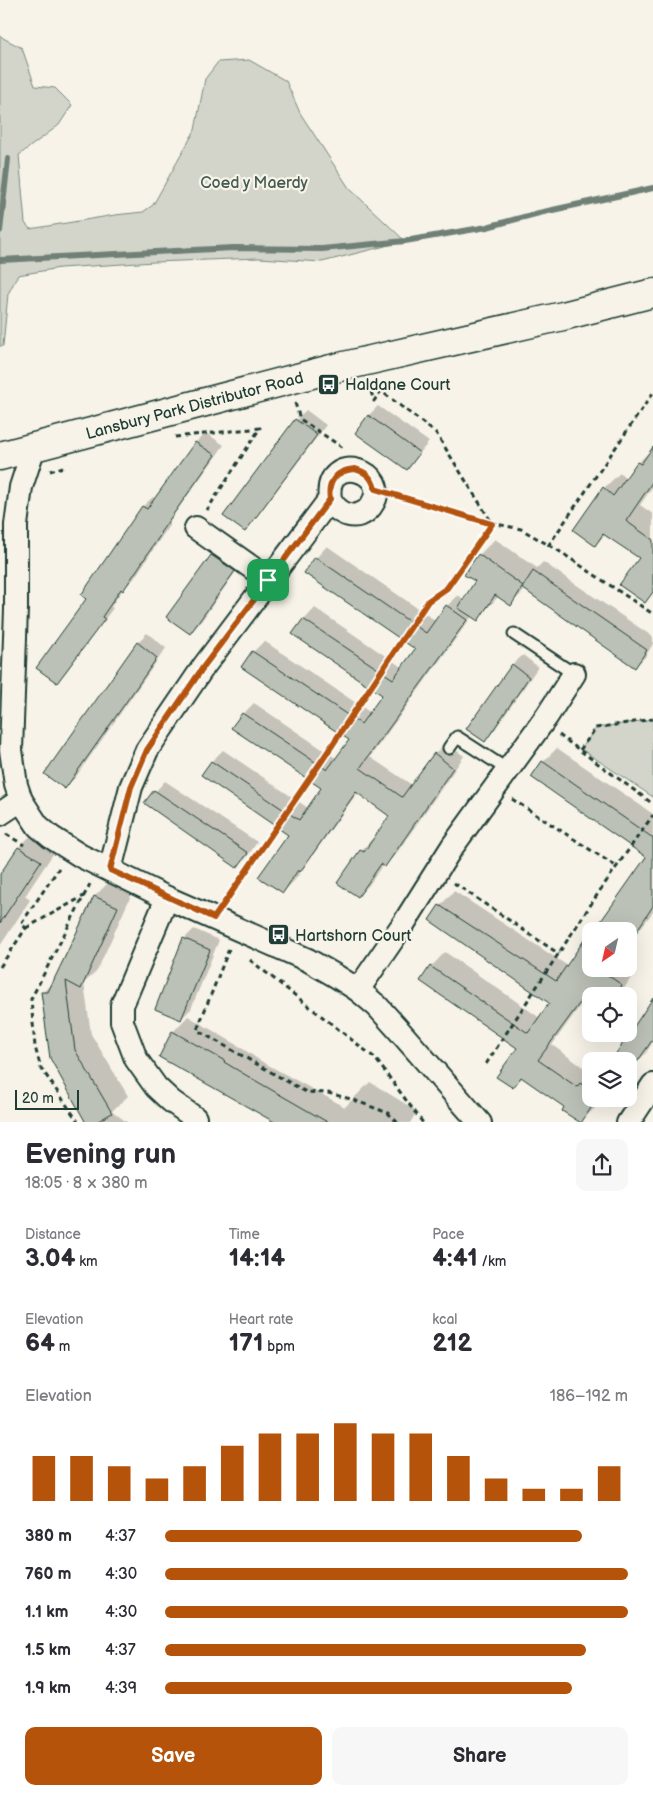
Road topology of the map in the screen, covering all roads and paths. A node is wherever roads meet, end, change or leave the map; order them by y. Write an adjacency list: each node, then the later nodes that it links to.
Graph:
1 (653, 293): 2 (street, Lansbury Park Distributor Road)
2 (362, 362): 6 (street, Lansbury Park Distributor Road); 11 (path)
3 (653, 393): 13 (path)
4 (294, 401): 8 (path)
5 (169, 438): 12 (path)
6 (34, 447): 7 (street, Lansbury Park Distributor Road); 16 (street)
7 (0, 456)
8 (347, 470): 9 (street); 10 (street)
9 (375, 489): 10 (street); 11 (path)
10 (330, 499): 15 (street)
11 (492, 524): 13 (path); 42 (path)
12 (196, 528): 15 (street)
13 (548, 546): 17 (path)
14 (0, 565): 16 (street)
15 (268, 580): 36 (street)
16 (17, 590): 26 (street)
17 (653, 614)
18 (514, 634): 19 (lane)
19 (574, 674): 24 (street)
20 (653, 719): 23 (path)
21 (553, 731): 23 (path)
22 (449, 748): 24 (lane)
23 (580, 750): 27 (path)
24 (512, 780): 25 (path); 37 (street)
25 (511, 799): 28 (path); 34 (path)
26 (21, 800): 29 (street); 36 (street)
27 (653, 804)
28 (506, 806)
29 (0, 814)
30 (653, 815): 34 (path)
31 (0, 830): 32 (path)
32 (28, 848)
33 (51, 863): 35 (path)
34 (617, 867): 45 (path)
35 (59, 868): 38 (path); 43 (path)
36 (110, 870): 41 (street)
37 (436, 871): 45 (path); 48 (street)
38 (67, 872)
39 (83, 880): 40 (path)
40 (85, 896): 43 (path); 52 (path)
41 (167, 898): 42 (street); 51 (street)
42 (214, 918): 48 (street)
43 (26, 928): 47 (path)
44 (236, 952): 53 (path)
45 (559, 954): 49 (path)
46 (243, 955): 54 (path)
47 (0, 967)
48 (358, 990): 55 (street)
49 (486, 1064)
50 (653, 1085): 56 (street)
51 (197, 1121)
52 (79, 1122)
53 (398, 1122)
54 (423, 1122)
55 (480, 1122)
56 (628, 1122)

